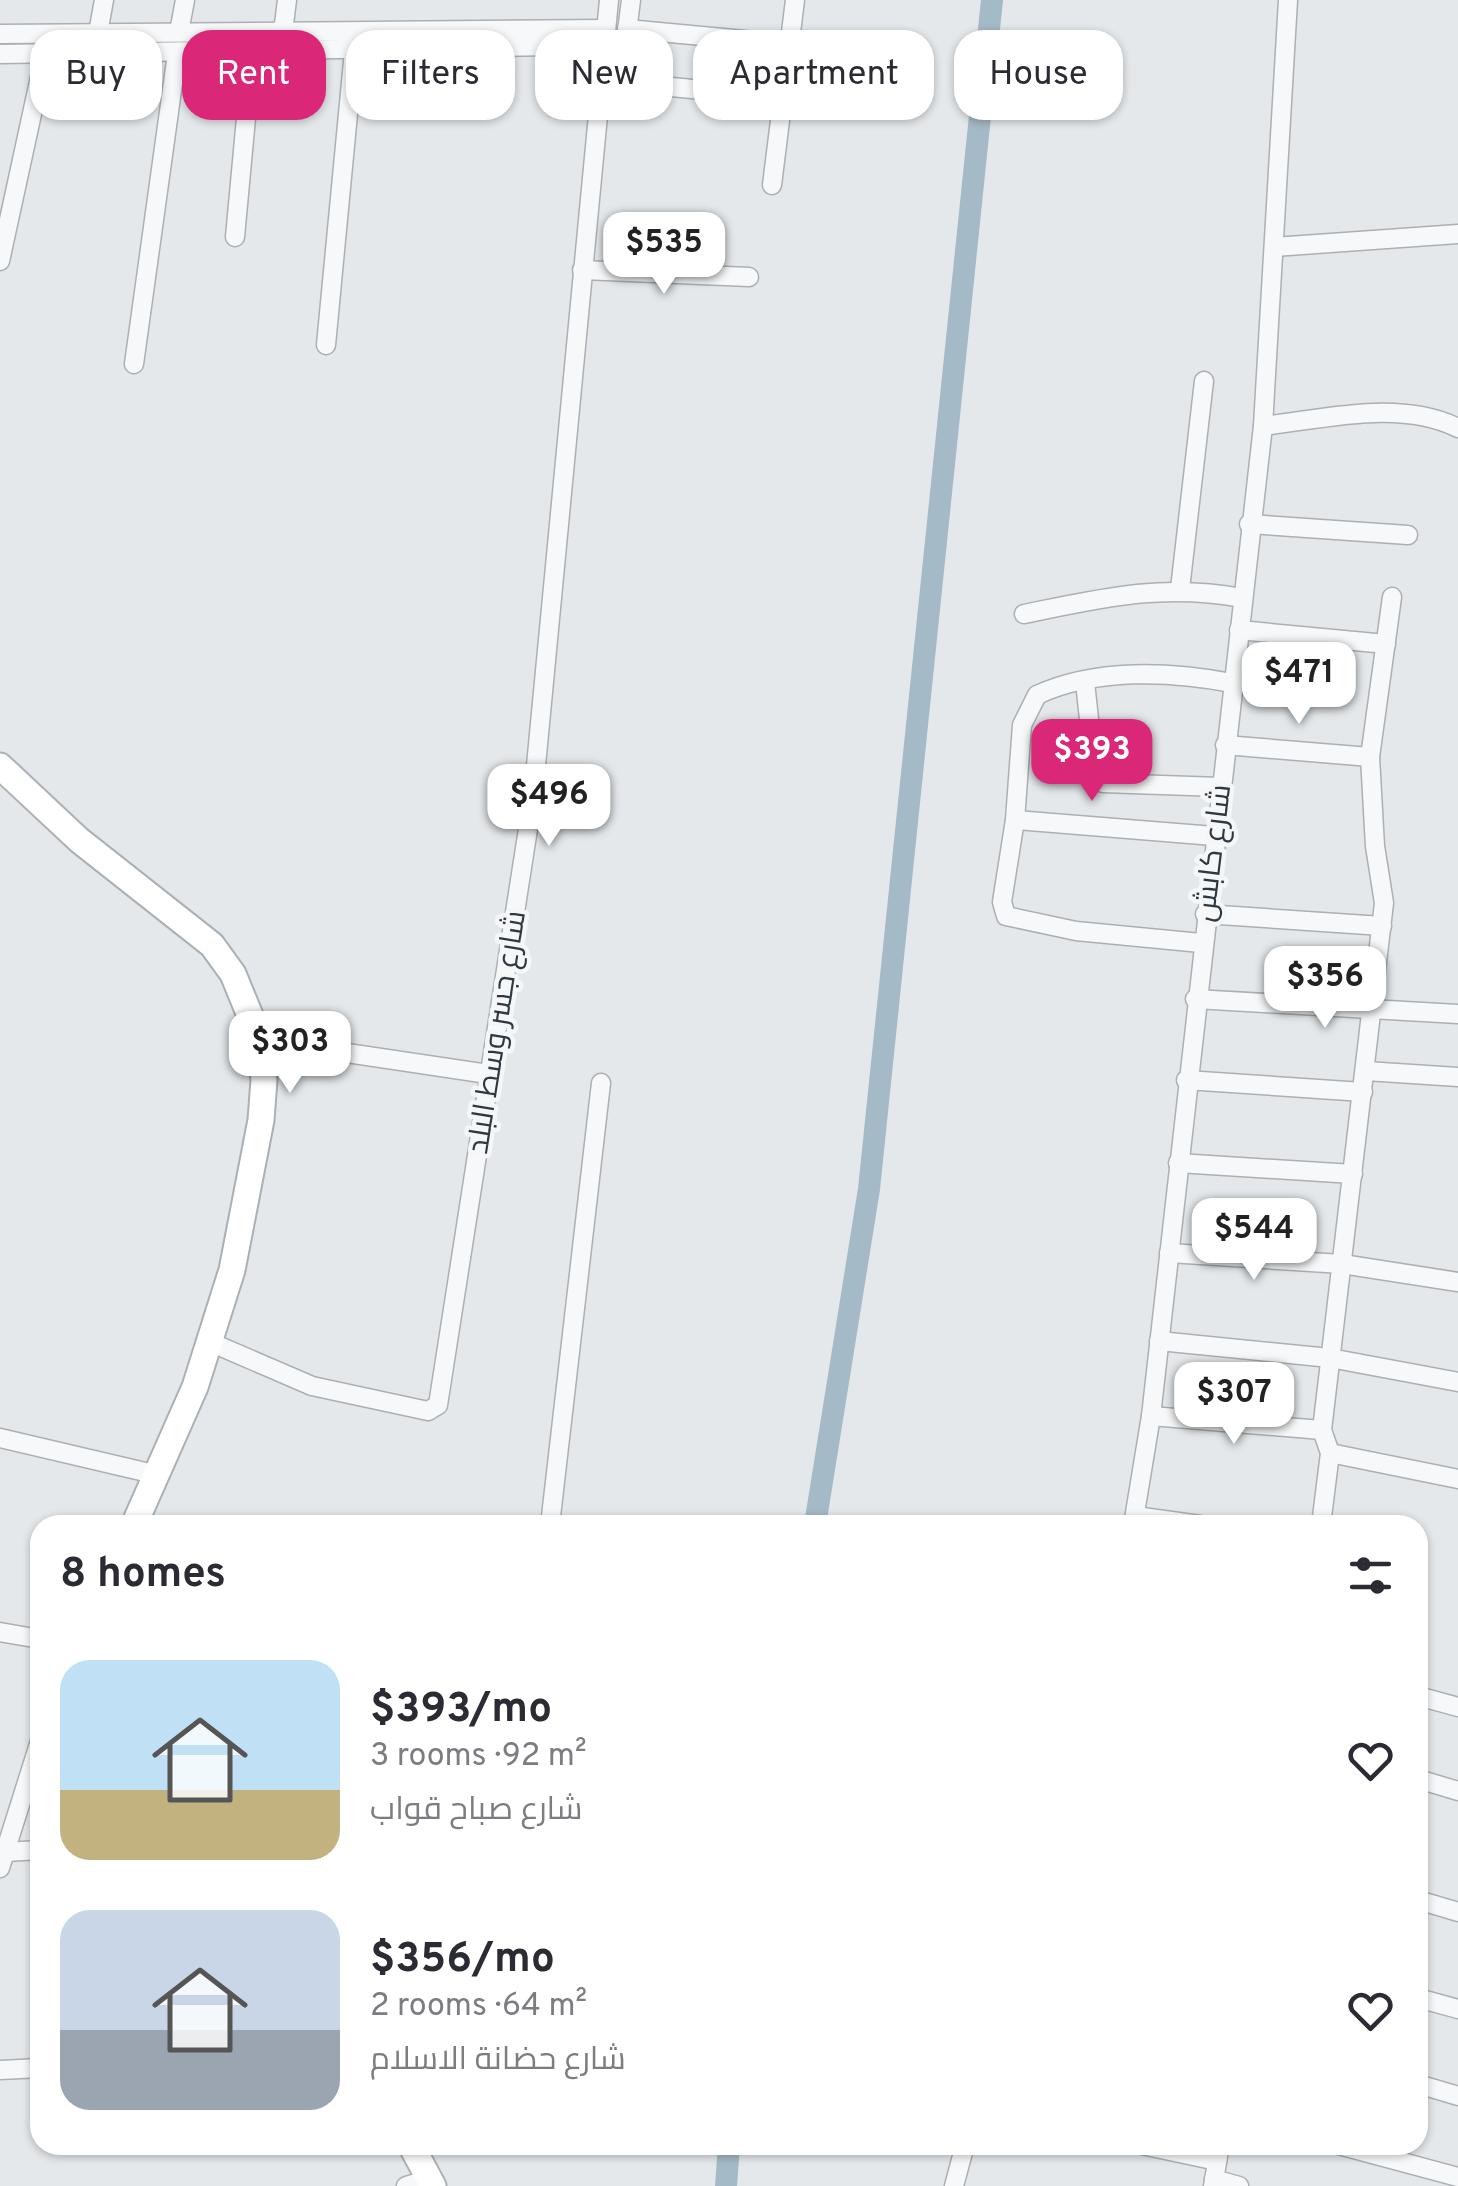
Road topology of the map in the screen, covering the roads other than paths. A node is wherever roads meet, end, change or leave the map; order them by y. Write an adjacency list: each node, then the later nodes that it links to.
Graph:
1 (104, 0): 9 (street)
2 (185, 0): 14 (street)
3 (286, 0): 10 (street)
4 (609, 0): 11 (street, شارع جسر وسط البلد)
5 (631, 0): 8 (street)
6 (794, 0): 12 (street)
7 (1288, 0): 33 (street, شارع كابش)
8 (627, 29): 18 (street)
9 (99, 30)
10 (283, 30)
11 (606, 30)
12 (791, 30)
13 (162, 32): 14 (street)
14 (179, 32)
15 (326, 33): 19 (street)
16 (0, 34): 17 (street)
17 (30, 34)
18 (693, 35)
19 (535, 36)
20 (0, 54): 21 (street)
21 (30, 54)
22 (162, 54): 23 (street)
23 (177, 54): 24 (street); 38 (street)
24 (182, 54)
25 (31, 120): 34 (street)
26 (246, 120): 32 (street)
27 (347, 120): 37 (street)
28 (597, 120): 35 (street, شارع جسر وسط البلد)
29 (780, 120): 30 (street)
30 (772, 185)
31 (1458, 234): 33 (street)
32 (235, 237)
33 (1274, 247): 40 (street, شارع كابش)
34 (0, 261)
35 (582, 270): 36 (street); 66 (street, شارع جسر وسط البلد)
36 (749, 276)
37 (326, 345)
38 (134, 364)
39 (1204, 381): 44 (street)
40 (1263, 426): 41 (street); 42 (street, شارع كابش)
41 (1458, 428)
42 (1249, 524): 43 (street); 46 (street, شارع كابش)
43 (1408, 535)
44 (1180, 589): 46 (street); 47 (street)
45 (1392, 597): 49 (street)
46 (1242, 598): 48 (street, شارع كابش)
47 (1024, 614)
48 (1238, 630): 49 (street); 51 (street, شارع كابش)
49 (1386, 644): 53 (street)
50 (1085, 682): 51 (street); 55 (street); 56 (street)
51 (1232, 683): 52 (street, شارع كابش)
52 (1225, 745): 53 (street); 55 (street, شارع كابش)
53 (1370, 757): 59 (street)
54 (0, 766): 64 (street)
55 (1220, 786): 57 (street, شارع كابش)
56 (1015, 820): 57 (street); 60 (street)
57 (1214, 836): 58 (street, شارع كابش)
58 (1204, 914): 59 (street); 60 (street, شارع كابش)
59 (1382, 926): 62 (street)
60 (1201, 943): 61 (street, شارع كابش)
61 (1194, 999): 62 (street); 68 (street, شارع كابش)
62 (1373, 1010): 63 (street); 65 (street)
63 (1458, 1014)
64 (260, 1040): 66 (street); 77 (street)
65 (1366, 1071): 67 (street); 70 (street)
66 (488, 1074): 77 (street, شارع جسر وسط البلد)
67 (1458, 1078)
68 (1186, 1080): 70 (street); 71 (street, شارع كابش)
69 (601, 1083): 87 (street)
70 (1363, 1092): 72 (street)
71 (1178, 1163): 72 (street); 73 (street, شارع كابش)
72 (1353, 1174): 74 (street)
73 (1169, 1254): 74 (street); 76 (street, شارع كابش)
74 (1342, 1264): 75 (street); 78 (street)
75 (1458, 1282)
76 (1158, 1341): 78 (street); 80 (street, شارع كابش)
77 (210, 1342): 84 (street)
78 (1330, 1358): 79 (street); 81 (street)
79 (1458, 1382)
80 (1150, 1416): 81 (street); 88 (street, شارع كابش)
81 (1322, 1430): 83 (street)
82 (0, 1438): 84 (street)
83 (1330, 1453): 85 (street); 89 (street)
84 (158, 1475): 86 (street)
85 (1458, 1479)
86 (139, 1515)
87 (551, 1515)
88 (1135, 1515)
89 (1321, 1515)
90 (0, 1632): 91 (street)
91 (30, 1637)
92 (1428, 1699): 93 (street)
93 (1458, 1707)
94 (30, 1772): 98 (street)
95 (1428, 1782): 96 (street)
96 (1458, 1791)
97 (30, 1853): 98 (street)
98 (2, 1860)
99 (1428, 1903): 100 (street)
100 (1458, 1912)
101 (1428, 2001): 102 (street)
102 (1458, 2010)
103 (30, 2068): 104 (street)
104 (0, 2070)
105 (1428, 2087): 106 (street)
106 (1458, 2096)
107 (414, 2155): 113 (street)
108 (963, 2155): 114 (street)
109 (1174, 2155): 111 (street)
110 (1377, 2155): 112 (street)
111 (1216, 2168): 115 (street)
112 (1458, 2176)
113 (423, 2184)
114 (956, 2186)
115 (1239, 2186)

